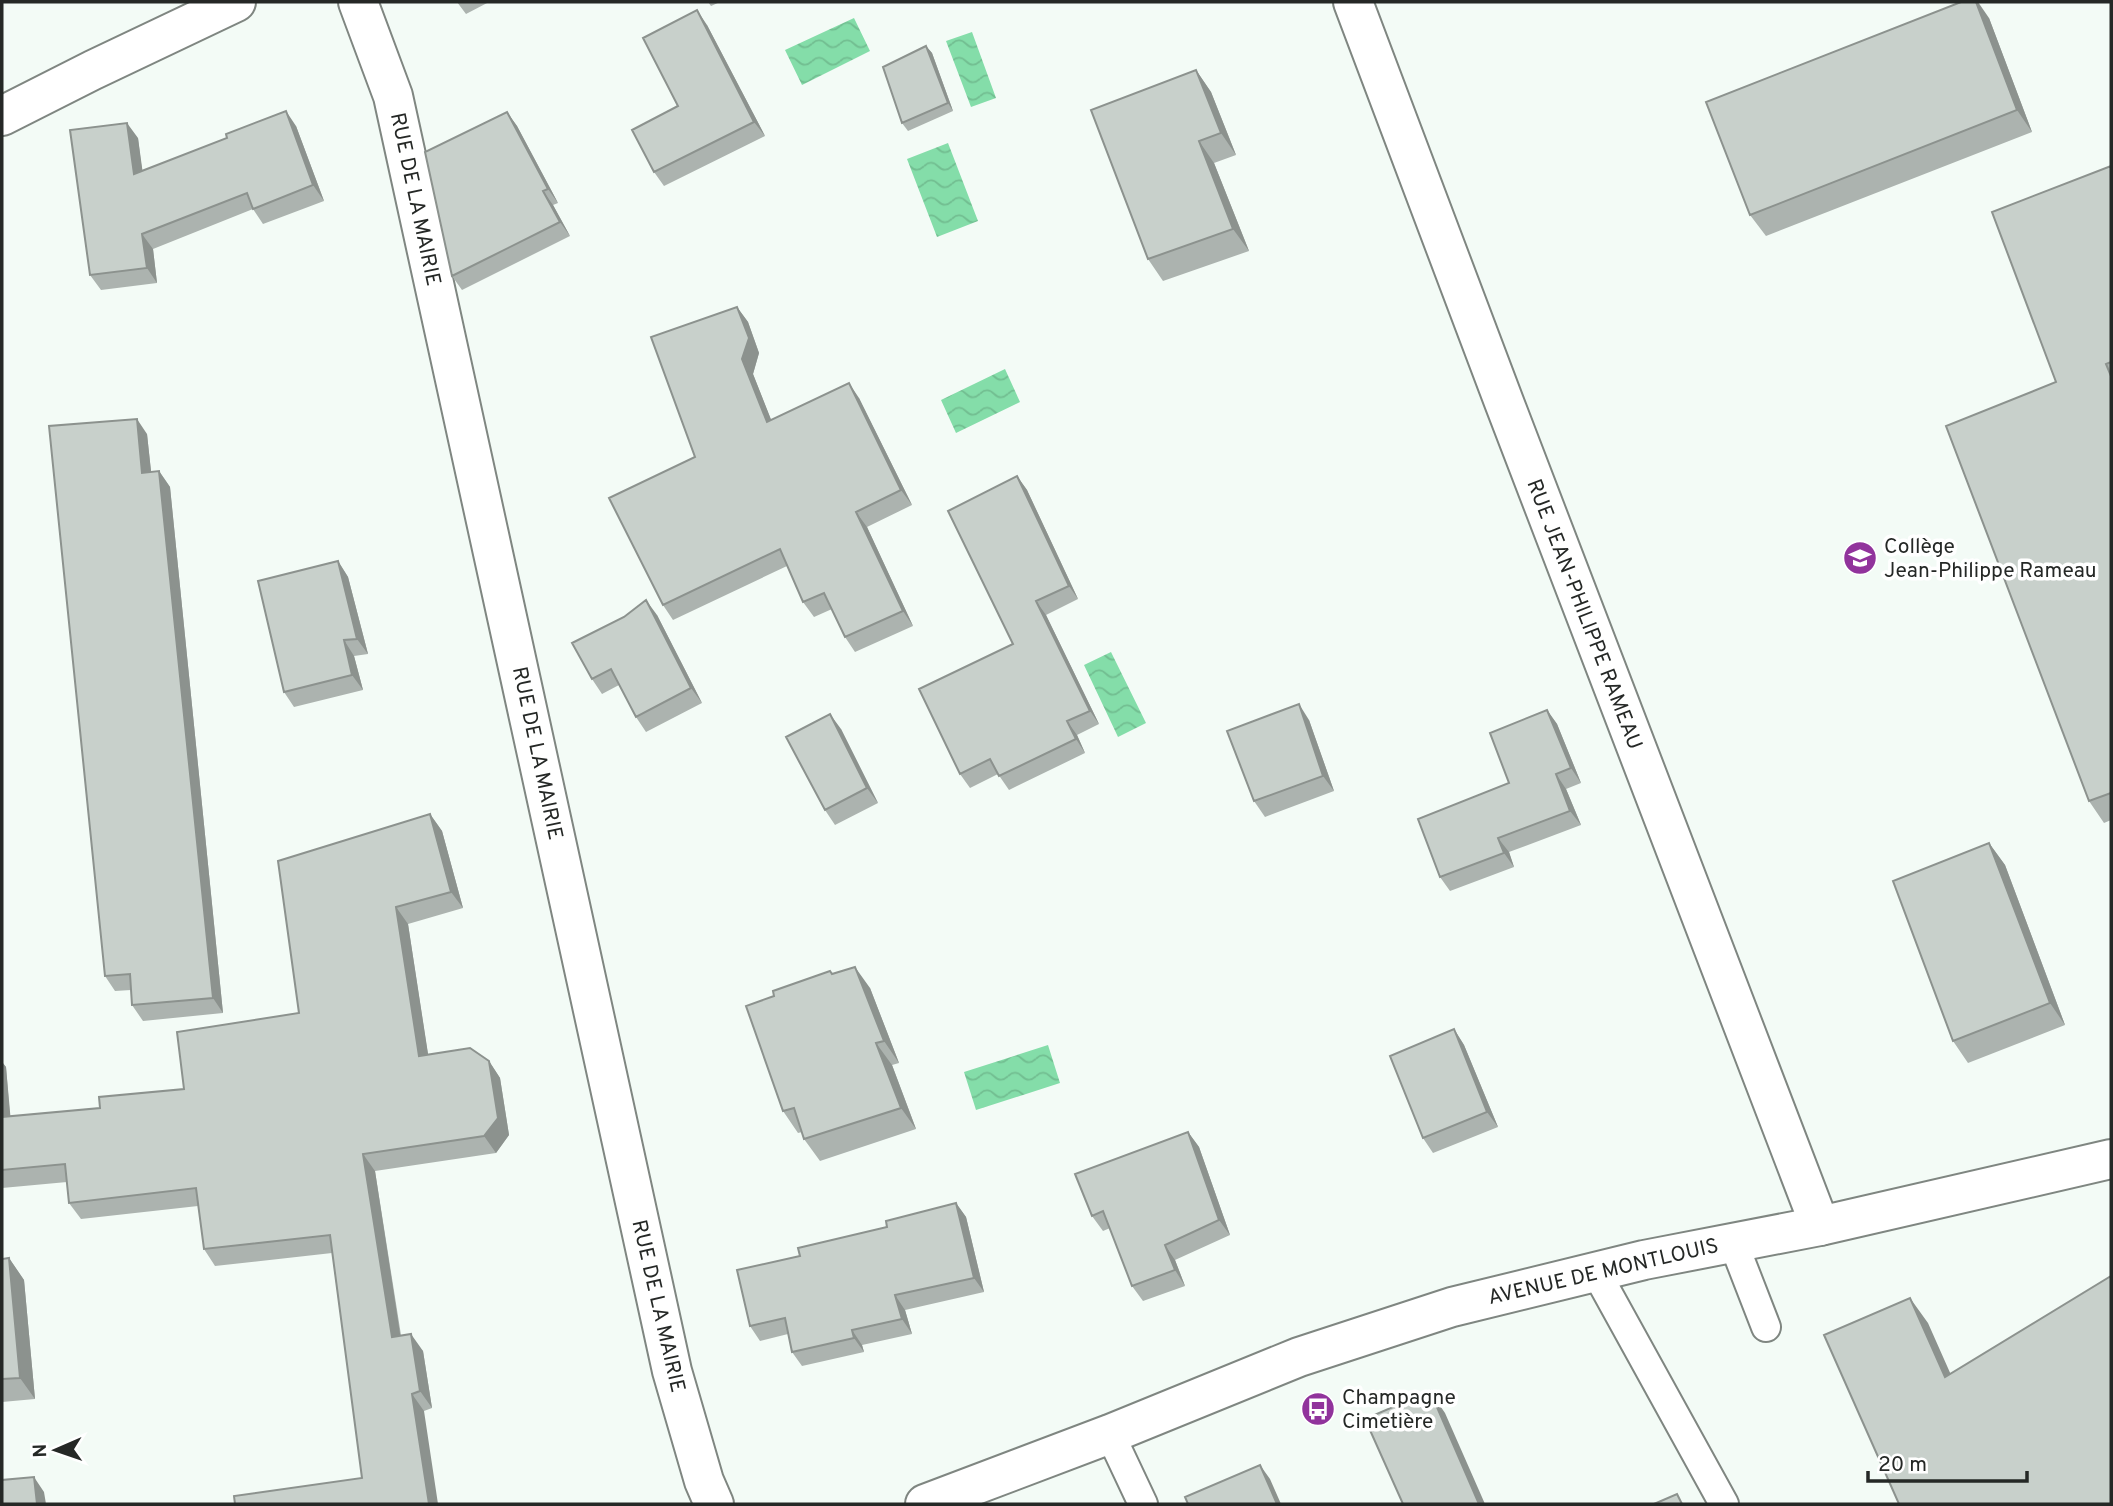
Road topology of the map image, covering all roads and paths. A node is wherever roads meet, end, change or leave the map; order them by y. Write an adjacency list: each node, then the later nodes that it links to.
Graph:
1 (236, 2): 4 (street)
2 (358, 2): 11 (street, RUE DE LA MAIRIE)
3 (1353, 2): 6 (street, RUE JEAN-PHILIPPE RAMEAU)
4 (2, 116)
5 (2111, 1159): 6 (street, AVENUE DE MONTLOUIS)
6 (1821, 1226): 7 (street, AVENUE DE MONTLOUIS)
7 (1733, 1242): 8 (street, AVENUE DE MONTLOUIS); 9 (lane)
8 (1596, 1272): 10 (street, AVENUE DE MONTLOUIS); 15 (lane)
9 (1766, 1327)
10 (1110, 1434): 12 (street, AVENUE DE MONTLOUIS); 13 (street, AVENUE DE MONTLOUIS); 14 (lane)
11 (714, 1504)
12 (925, 1504)
13 (998, 1504)
14 (1143, 1504)
15 (1724, 1504)

